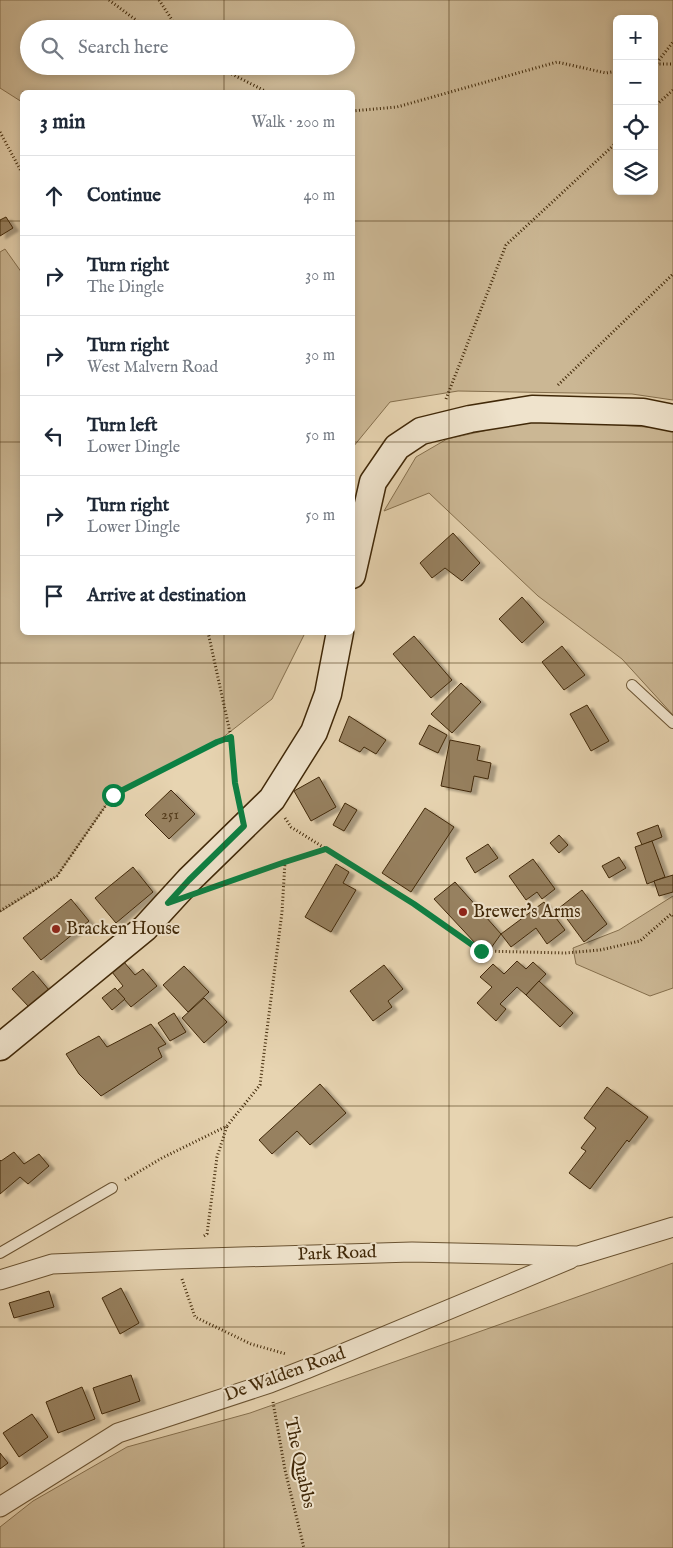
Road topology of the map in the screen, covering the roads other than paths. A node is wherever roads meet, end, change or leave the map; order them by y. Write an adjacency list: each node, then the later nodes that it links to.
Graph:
1 (673, 418): 2 (main road)
2 (355, 562)
3 (339, 635): 6 (main road)
4 (632, 685): 5 (lane)
5 (673, 722)
6 (0, 1047)
7 (112, 1188): 9 (lane)
8 (673, 1227): 10 (street, Park Road)
9 (0, 1253)
10 (578, 1256): 11 (street, Park Road); 12 (street, De Walden Road)
11 (0, 1280)
12 (0, 1507)

